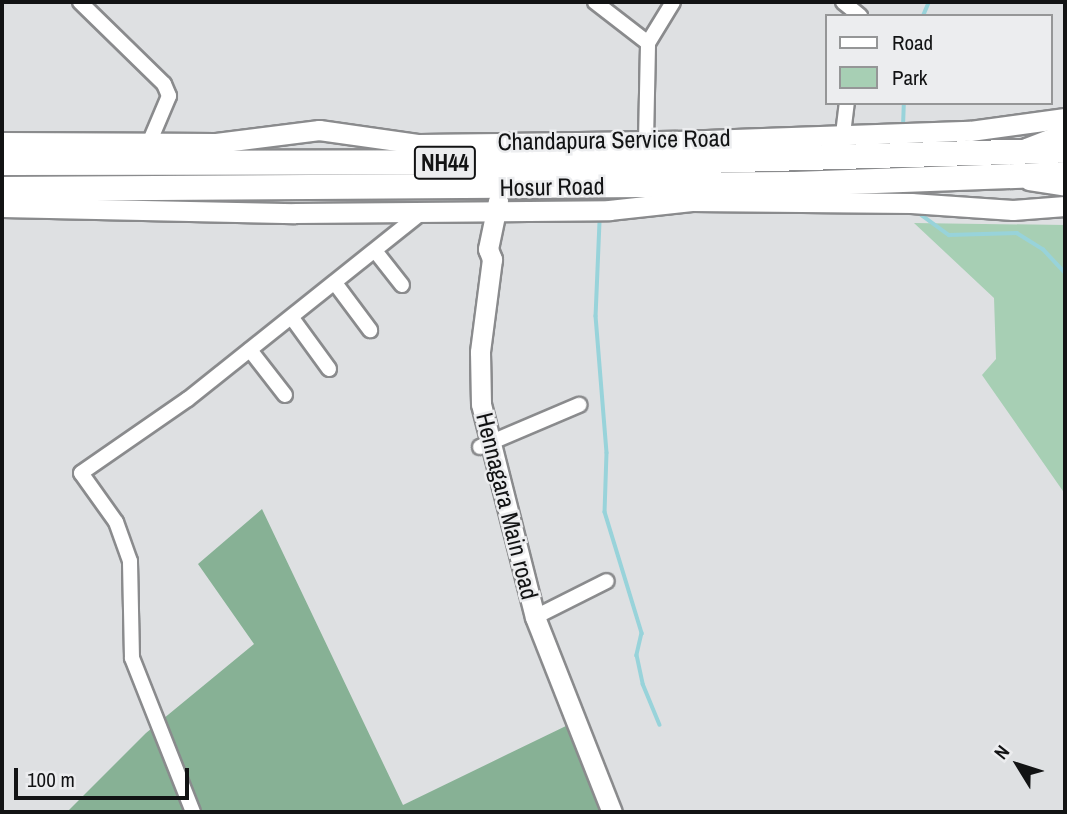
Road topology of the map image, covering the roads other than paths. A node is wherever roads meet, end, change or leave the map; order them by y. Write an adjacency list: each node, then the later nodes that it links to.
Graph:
1 (80, 2): 14 (street)
2 (594, 2): 6 (street)
3 (673, 2): 6 (street)
4 (843, 2): 5 (street)
5 (858, 14)
6 (648, 43): 11 (street)
7 (848, 105): 10 (street)
8 (1065, 118): 17 (street)
9 (1065, 133): 16 (street)
10 (843, 134): 11 (street, Chandapura Service Road); 17 (street, Chandapura Service Road)
11 (646, 141): 14 (street, Chandapura Service Road)
12 (2, 142): 14 (street, Chandapura Service Road)
13 (1065, 150): 16 (highway, NH44)
14 (146, 153): 15 (highway, Hosur Road / NH44); 17 (highway, Hosur Road / NH44)
15 (2, 163)
16 (1017, 165): 17 (highway, Hosur Road / NH44); 18 (highway, NH44); 19 (street)
17 (898, 174): 21 (highway, Hosur Road / NH44); 22 (street)
18 (1065, 174)
19 (1065, 186)
20 (2, 189): 21 (highway, Hosur Road / NH44)
21 (498, 199): 24 (street); 34 (street, Hennagara Main road)
22 (1065, 206)
23 (2, 207): 24 (street)
24 (422, 212): 25 (street)
25 (376, 251): 26 (street); 27 (street)
26 (335, 284): 28 (street); 29 (street)
27 (402, 285)
28 (292, 317): 30 (street); 31 (street)
29 (370, 330)
30 (250, 350): 32 (street); 37 (street)
31 (329, 369)
32 (285, 396)
33 (579, 405): 34 (street)
34 (486, 445): 36 (street, Hennagara Main road)
35 (607, 582): 36 (street)
36 (535, 617): 38 (street, Hennagara Main road)
37 (193, 812)
38 (612, 812)

